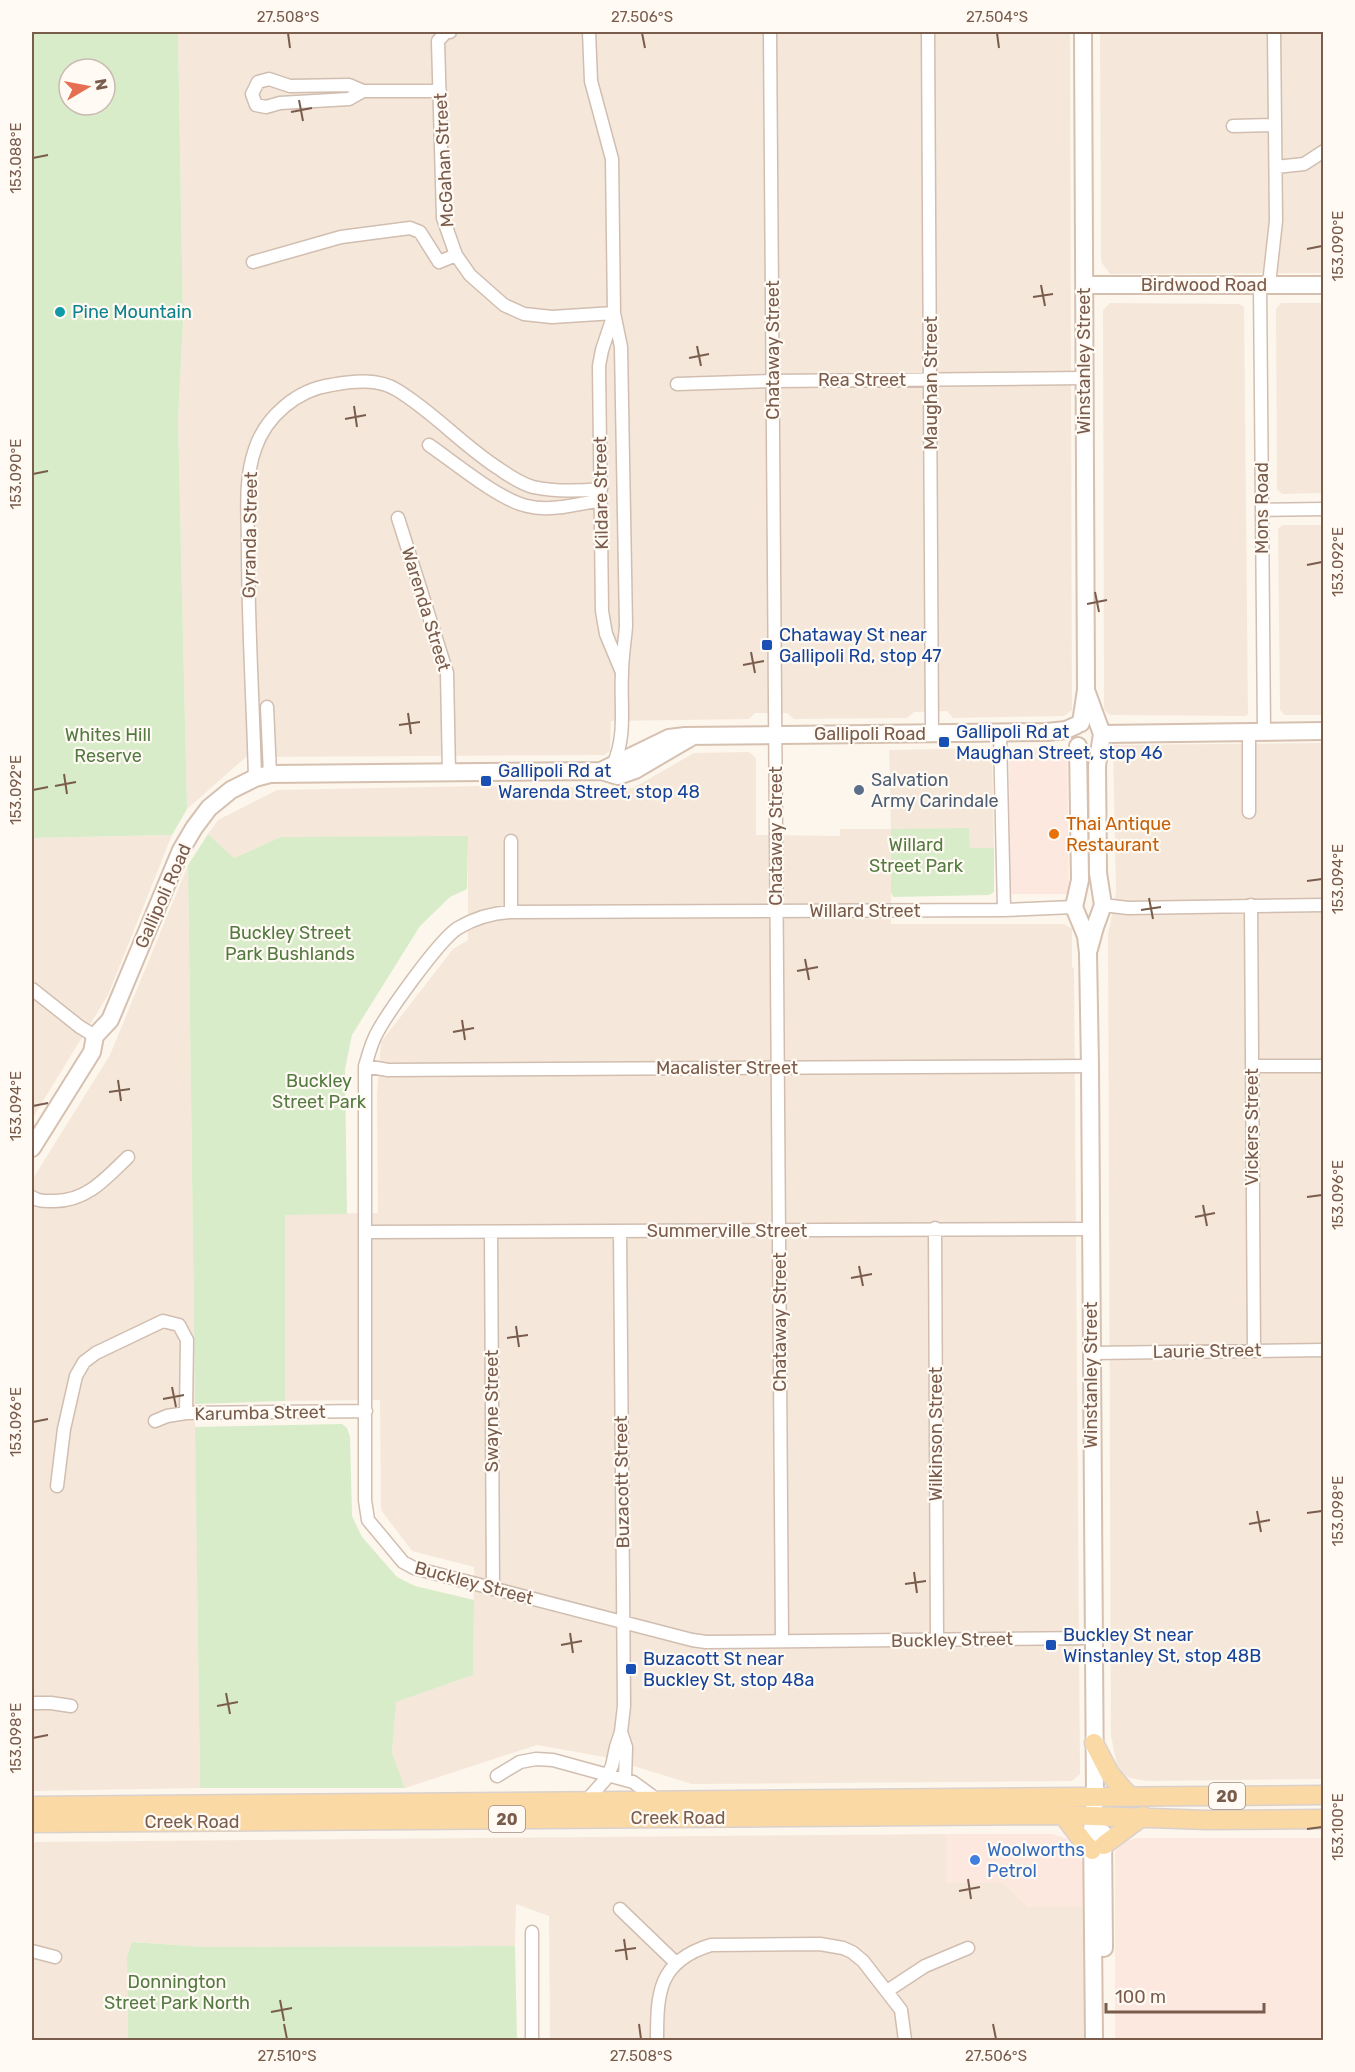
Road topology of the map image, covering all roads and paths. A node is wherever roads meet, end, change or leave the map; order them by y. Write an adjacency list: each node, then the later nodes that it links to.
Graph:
1 (450, 32): 7 (street, McGahan Street)
2 (589, 32): 18 (street, Kildare Street)
3 (770, 32): 21 (street, Chataway Street)
4 (928, 32): 20 (street, Maughan Street)
5 (1083, 32): 16 (street, Winstanley Street)
6 (1274, 32): 9 (street, Mons Road)
7 (440, 91): 8 (street); 13 (street, McGahan Street)
8 (363, 92): 8 (street)
9 (1275, 125): 10 (street); 12 (street, Mons Road)
10 (1233, 126)
11 (1323, 151): 12 (street)
12 (1276, 167): 15 (street, Mons Road)
13 (456, 255): 14 (street); 18 (street, McGahan Street)
14 (253, 262)
15 (1264, 284): 16 (street, Birdwood Road); 17 (street, Birdwood Road); 26 (street, Mons Road)
16 (1085, 285): 19 (street, Winstanley Street)
17 (1323, 285)
18 (614, 313): 24 (street, Kildare Street); 28 (street, Kildare Street)
19 (1083, 378): 20 (street, Rea Street); 29 (street, Winstanley Street)
20 (931, 380): 21 (street, Rea Street); 35 (street, Maughan Street)
21 (773, 381): 22 (street, Rea Street); 39 (street, Chataway Street)
22 (678, 384)
23 (429, 445): 24 (street)
24 (601, 495): 28 (street, Kildare Street); 45 (street, Gyranda Street)
25 (1323, 509): 26 (street)
26 (1262, 510): 34 (street, Mons Road)
27 (398, 518): 44 (street, Warenda Street)
28 (622, 672): 38 (street, Kildare Street)
29 (1086, 690): 31 (street, Winstanley Street); 37 (street, Winstanley Street)
30 (267, 707): 45 (street)
31 (1079, 724): 33 (street, Gallipoli Road); 37 (street); 41 (street, Winstanley Street)
32 (1323, 731): 34 (street)
33 (1047, 732): 36 (street, Gallipoli Road); 41 (street, Gallipoli Road)
34 (1256, 732): 37 (street); 46 (street)
35 (932, 734): 36 (street, Gallipoli Road); 39 (street, Gallipoli Road)
36 (1000, 734): 52 (street)
37 (1100, 734): 41 (street); 48 (street, Winstanley Street)
38 (622, 735): 42 (street); 43 (street, Kildare Street)
39 (775, 735): 40 (street, Gallipoli Road); 53 (street, Chataway Street)
40 (693, 736): 42 (street, Gallipoli Road); 43 (street, Gallipoli Road)
41 (1077, 744): 51 (street, Winstanley Street)
42 (643, 751): 43 (street, Gallipoli Road)
43 (607, 768): 44 (street, Gallipoli Road)
44 (449, 772): 45 (street, Gallipoli Road)
45 (262, 776): 57 (street, Gallipoli Road)
46 (1249, 813)
47 (511, 841): 54 (street)
48 (1101, 905): 49 (street); 51 (street); 51 (street); 55 (street, Winstanley Street)
49 (1251, 905): 50 (street); 60 (street, Vickers Street)
50 (1323, 905)
51 (1076, 906): 52 (street, Willard Street); 55 (street, Winstanley Street)
52 (1004, 910): 53 (street, Willard Street)
53 (776, 911): 54 (street, Willard Street); 62 (street, Chataway Street)
54 (511, 912): 58 (street, Buckley Street)
55 (1088, 953): 59 (street, Winstanley Street)
56 (32, 989): 57 (street)
57 (95, 1036): 63 (street, Gallipoli Road)
58 (365, 1066): 62 (street, Macalister Street); 69 (street, Buckley Street)
59 (1090, 1066): 62 (street, Macalister Street); 67 (street, Winstanley Street)
60 (1252, 1066): 61 (street); 72 (street, Vickers Street)
61 (1323, 1066)
62 (777, 1068): 68 (street, Chataway Street)
63 (32, 1148)
64 (128, 1157): 65 (street)
65 (32, 1197)
66 (935, 1228): 67 (street, Summerville Street); 68 (street, Summerville Street); 83 (street, Wilkinson Street)
67 (1090, 1228): 74 (street, Winstanley Street)
68 (779, 1230): 71 (street, Summerville Street); 82 (street, Chataway Street)
69 (365, 1232): 70 (street, Summerville Street); 75 (street, Buckley Street)
70 (490, 1232): 71 (street, Summerville Street); 79 (street, Swayne Street)
71 (620, 1232): 80 (street, Buzacott Street)
72 (1254, 1350): 73 (street, Laurie Street); 74 (street, Laurie Street)
73 (1323, 1350)
74 (1091, 1353): 81 (street, Winstanley Street)
75 (366, 1412): 76 (street, Karumba Street); 79 (street, Buckley Street)
76 (186, 1413): 77 (street, Karumba Street); 78 (street)
77 (155, 1421)
78 (57, 1486)
79 (493, 1589): 80 (street, Buckley Street)
80 (624, 1622): 82 (street, Buckley Street); 86 (street, Buzacott Street)
81 (1093, 1638): 83 (street, Buckley Street); 87 (street, Winstanley Street)
82 (782, 1640): 83 (street, Buckley Street)
83 (937, 1640)
84 (32, 1703): 85 (street)
85 (71, 1706)
86 (621, 1732): 88 (street, Buzacott Street); 90 (street, Buzacott Street)
87 (1094, 1743): 92 (main road); 96 (street, Winstanley Street)
88 (609, 1774): 89 (street, Creek Road); 90 (street, Creek Road); 94 (street, Buzacott Street)
89 (497, 1776)
90 (625, 1779): 93 (street, Creek Road)
91 (1323, 1795): 92 (main road, Creek Road / 20)
92 (1131, 1797): 96 (main road, Creek Road / 20)
93 (659, 1801): 94 (main road, Creek Road / 20); 96 (main road, Creek Road / 20)
94 (585, 1802): 95 (main road, Creek Road / 20)
95 (32, 1806)
96 (1096, 1809): 97 (main road, Creek Road / 20); 98 (main road, Creek Road / 20); 101 (street, Winstanley Street)
97 (1063, 1815): 100 (main road, Creek Road / 20); 101 (main road)
98 (1143, 1816): 99 (main road, Creek Road / 20); 101 (main road)
99 (1323, 1819)
100 (32, 1823)
101 (1098, 1847): 112 (street, Winstanley Street); 113 (street, Winstanley Street)
102 (620, 1909): 107 (street)
103 (532, 1932): 109 (street)
104 (968, 1948): 108 (street)
105 (32, 1951): 106 (street)
106 (55, 1957)
107 (676, 1963): 108 (street); 110 (street)
108 (887, 1990): 111 (street)
109 (532, 2040)
110 (657, 2040)
111 (905, 2040)
112 (1094, 2040)
113 (1104, 2040)

